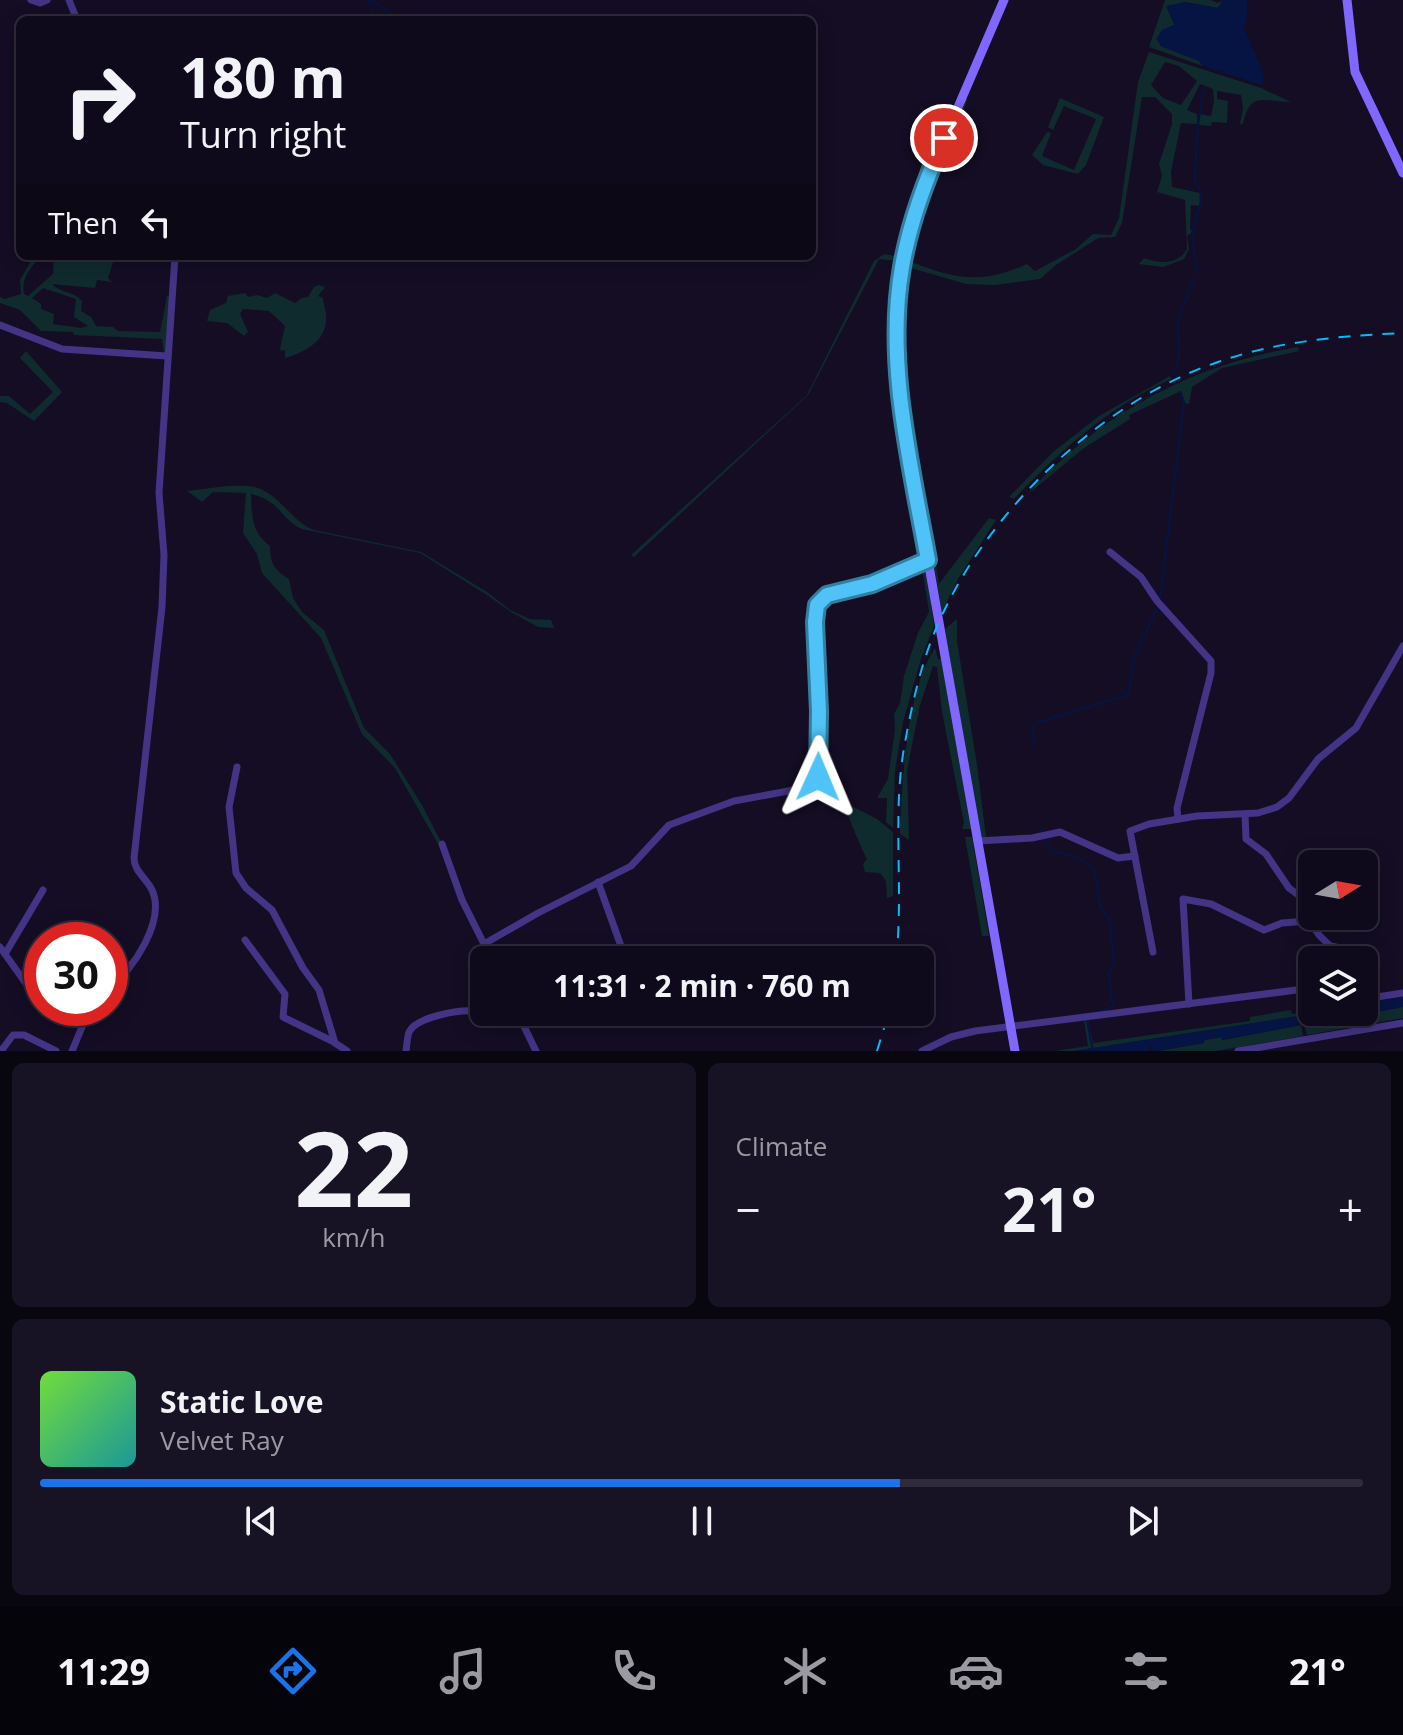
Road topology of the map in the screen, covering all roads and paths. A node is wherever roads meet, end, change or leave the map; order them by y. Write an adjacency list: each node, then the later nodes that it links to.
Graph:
1 (31, 0): 2 (street)
2 (47, 0)
3 (1004, 0): 10 (main road)
4 (1347, 0): 5 (main road)
5 (1403, 173)
6 (175, 260): 8 (street)
7 (0, 325): 8 (street)
8 (167, 356): 29 (street)
9 (1110, 552): 14 (street)
10 (928, 560): 15 (main road); 18 (street)
11 (1403, 646): 13 (street)
12 (237, 767): 40 (street)
13 (1245, 814): 14 (street); 20 (street)
14 (1178, 819): 17 (street)
15 (977, 841): 17 (street); 39 (main road)
16 (442, 844): 24 (street)
17 (1135, 856): 28 (street)
18 (598, 882): 24 (street); 25 (street)
19 (43, 890): 27 (street)
20 (1298, 895)
21 (1298, 922): 34 (street)
22 (1317, 930): 26 (street)
23 (245, 940): 40 (street)
24 (484, 944)
25 (621, 946)
26 (1330, 946)
27 (3, 950): 30 (street)
28 (1153, 952)
29 (128, 970)
30 (24, 981)
31 (1298, 990): 34 (street)
32 (1403, 993): 33 (street)
33 (1378, 997)
34 (1189, 1004): 39 (street)
35 (470, 1011): 45 (street)
36 (1403, 1023): 49 (street)
37 (83, 1026): 43 (street)
38 (524, 1026): 46 (street)
39 (1011, 1027): 47 (street); 48 (main road)
40 (335, 1043): 44 (street)
41 (1, 1051): 42 (street)
42 (56, 1051)
43 (72, 1051)
44 (347, 1051)
45 (406, 1051)
46 (536, 1051)
47 (922, 1051)
48 (1015, 1051)
49 (1238, 1051)

